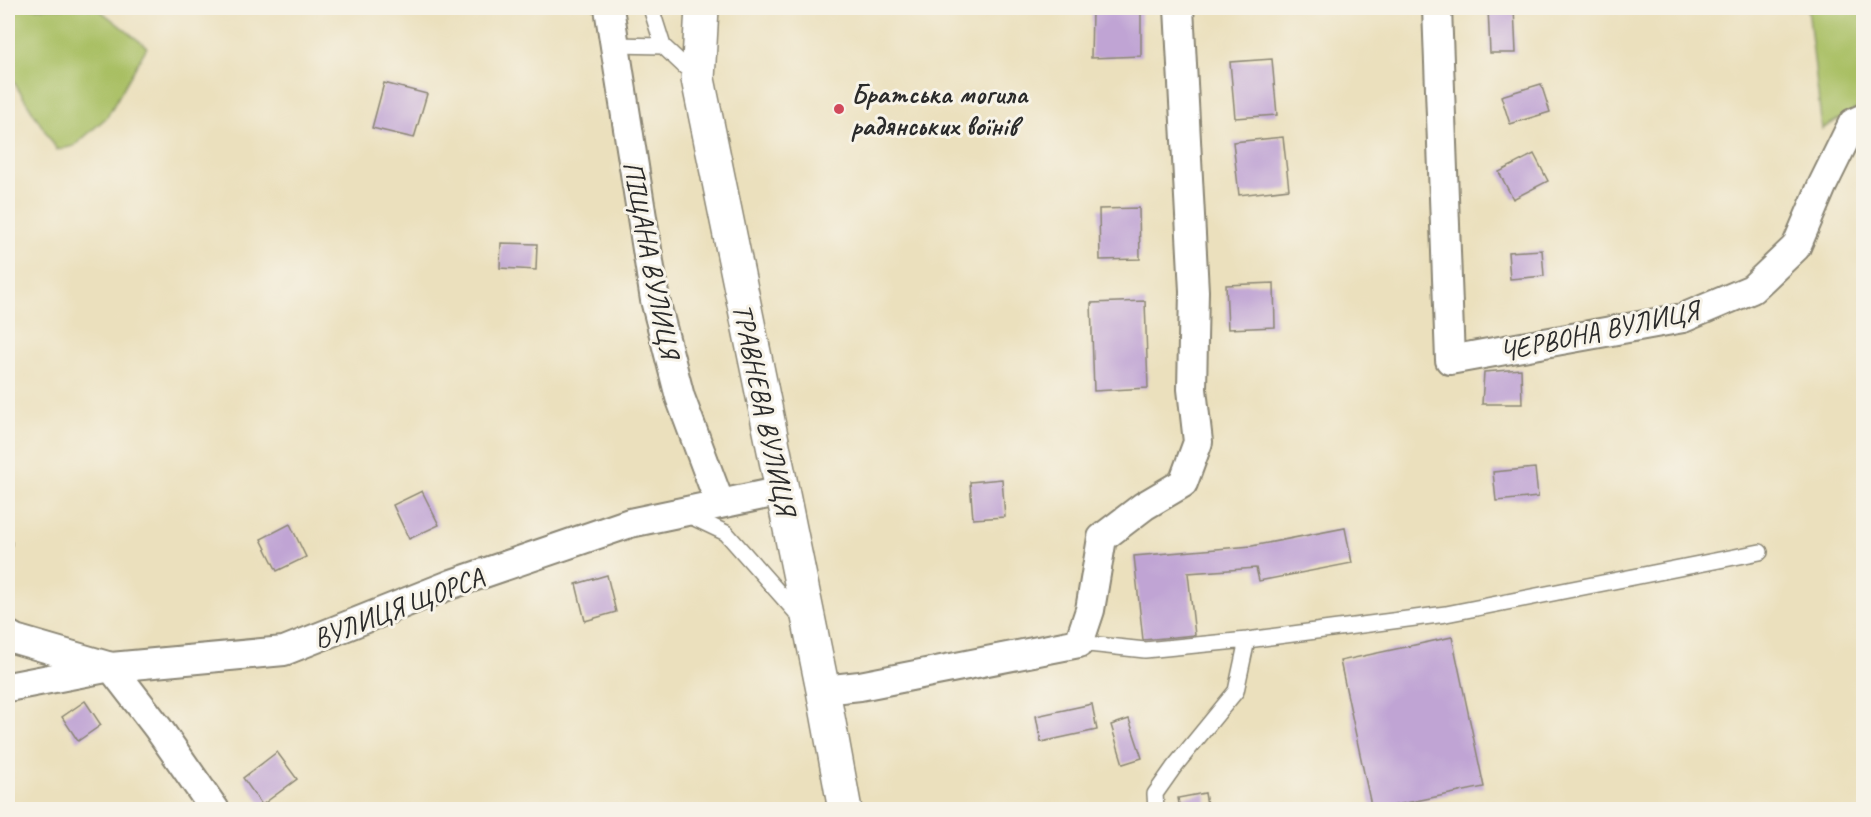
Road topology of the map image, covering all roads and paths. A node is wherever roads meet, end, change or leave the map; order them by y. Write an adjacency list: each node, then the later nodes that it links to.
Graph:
1 (609, 8): 6 (street, ПІЩАНА ВУЛИЦЯ)
2 (651, 8): 7 (lane)
3 (702, 8): 8 (street, ТРАВНЕВА ВУЛИЦЯ)
4 (1179, 8): 17 (street)
5 (1437, 8): 9 (street, ЧЕРВОНА ВУЛИЦЯ)
6 (615, 45): 7 (lane); 11 (street, ПІЩАНА ВУЛИЦЯ)
7 (663, 46): 8 (lane)
8 (698, 79): 10 (street, ТРАВНЕВА ВУЛИЦЯ)
9 (1863, 118)
10 (782, 491): 11 (street, ВУЛИЦЯ ЩОРСА); 14 (street, ТРАВНЕВА ВУЛИЦЯ)
11 (720, 504): 12 (street, ВУЛИЦЯ ЩОРСА)
12 (683, 512): 14 (lane); 18 (street, ВУЛИЦЯ ЩОРСА)
13 (1760, 552): 16 (lane)
14 (810, 628): 20 (street, ТРАВНЕВА ВУЛИЦЯ)
15 (8, 634): 18 (street)
16 (1247, 640): 17 (lane); 23 (lane)
17 (1079, 643): 20 (street)
18 (111, 667): 19 (street, ВУЛИЦЯ ЩОРСА); 21 (street)
19 (8, 687)
20 (823, 690): 22 (street, ТРАВНЕВА ВУЛИЦЯ)
21 (215, 810)
22 (845, 810)
23 (1156, 810)

